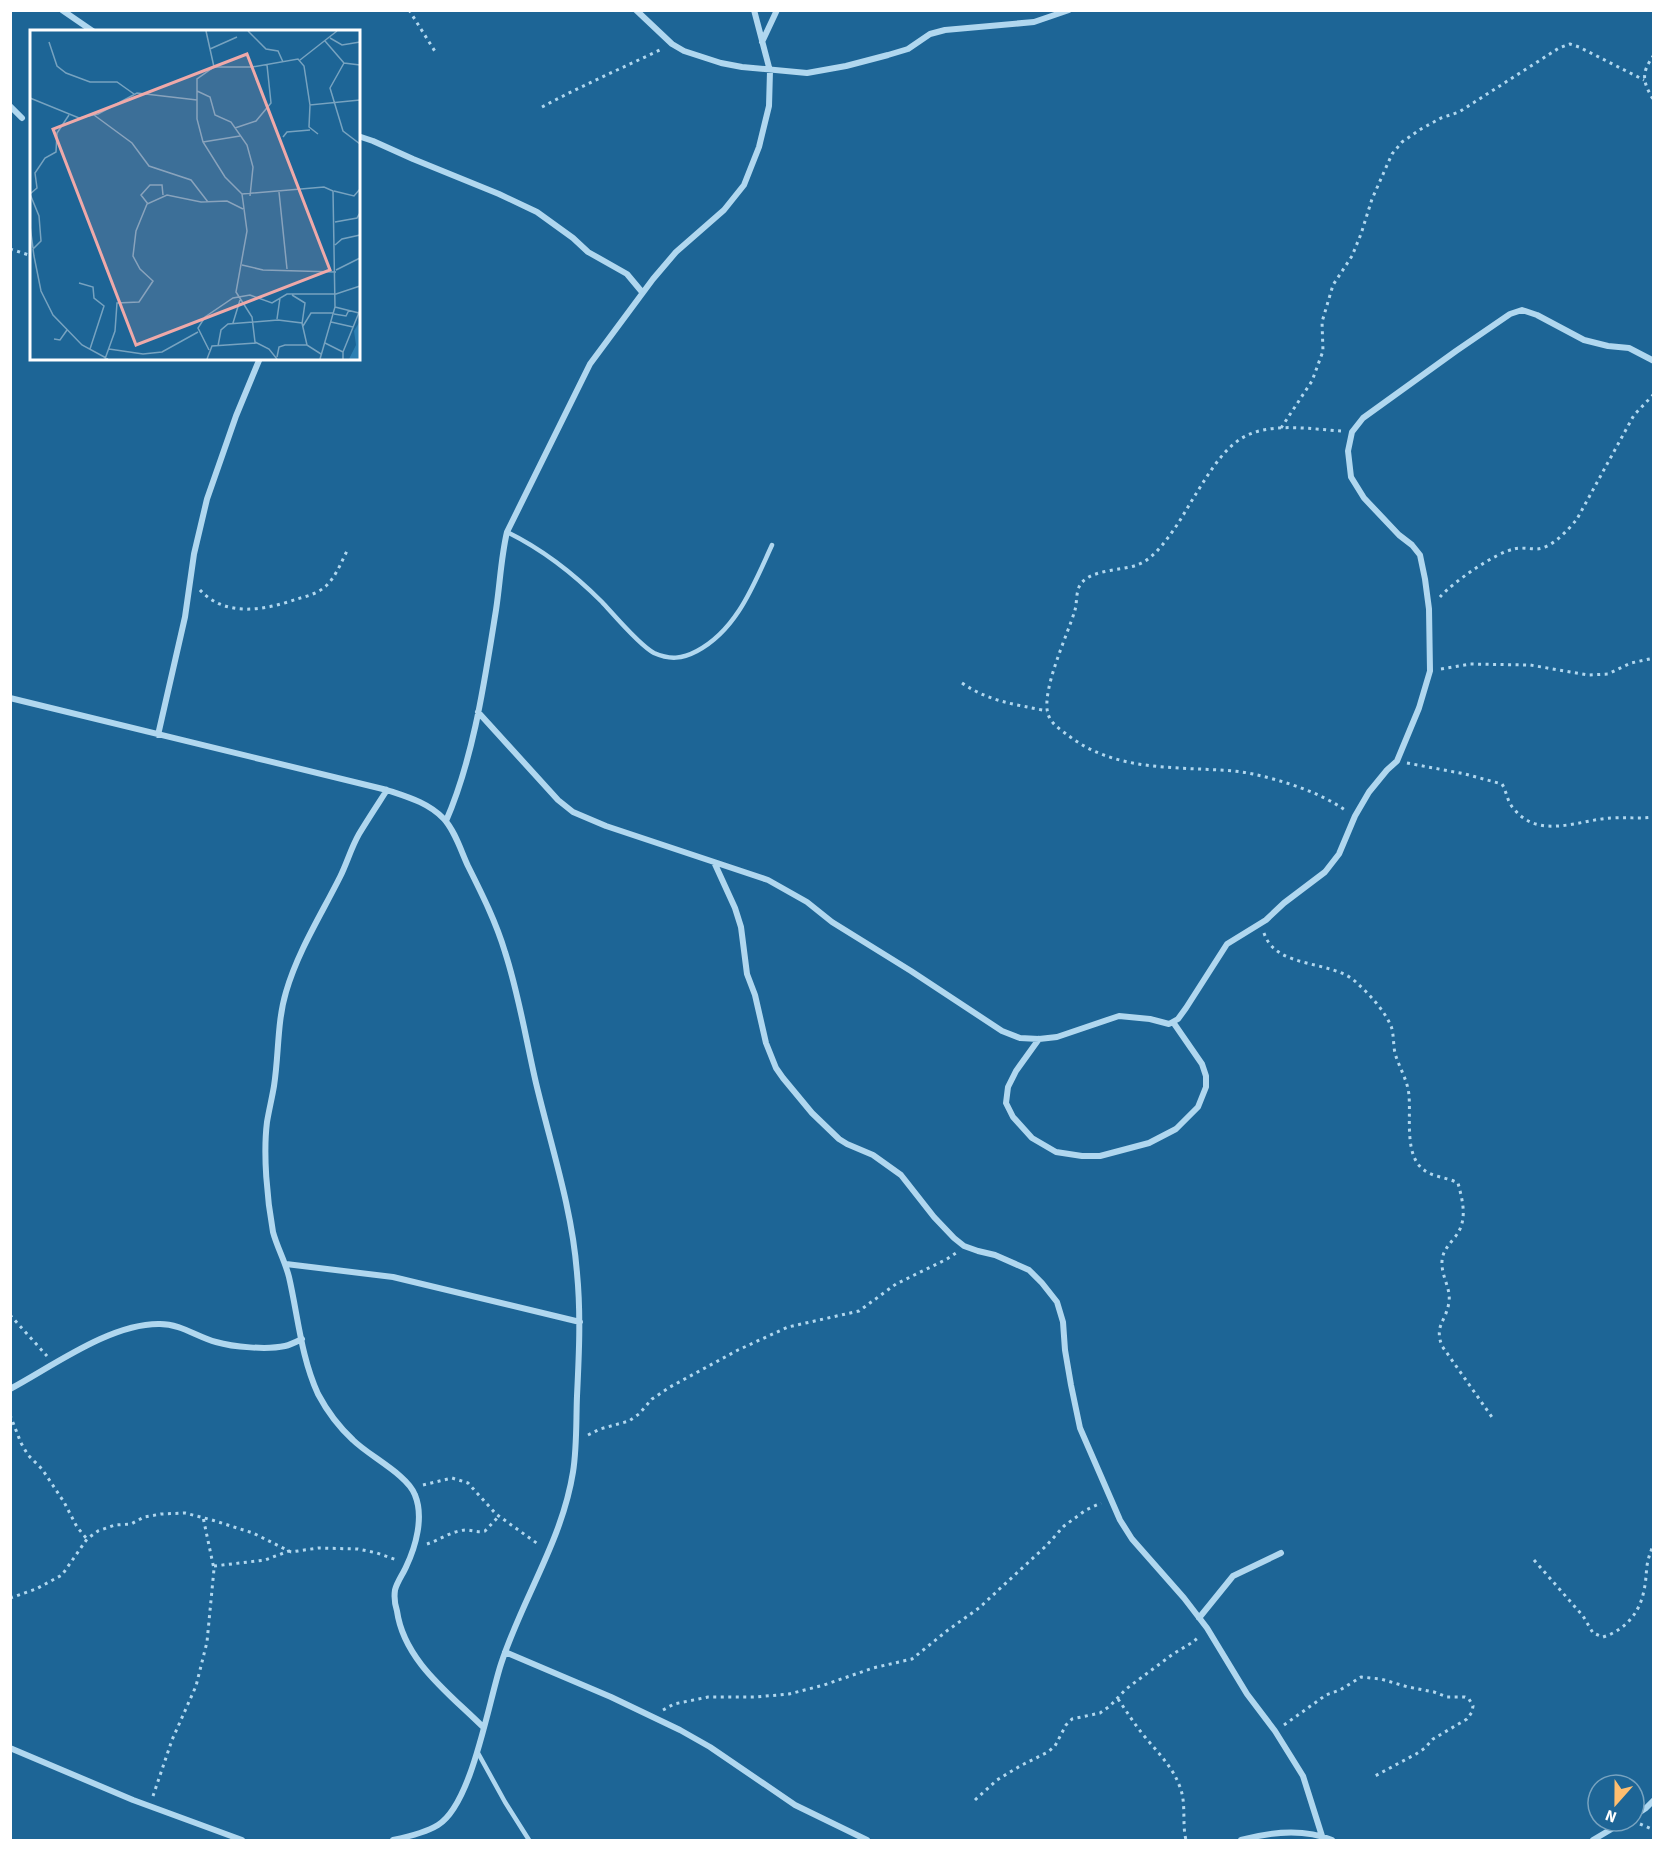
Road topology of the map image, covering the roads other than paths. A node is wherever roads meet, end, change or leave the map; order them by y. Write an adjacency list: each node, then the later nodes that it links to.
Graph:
1 (62, 10): 6 (street)
2 (636, 10): 8 (street)
3 (754, 10): 7 (street)
4 (777, 10): 7 (street)
5 (1069, 10): 8 (street)
6 (91, 30)
7 (762, 42): 8 (street)
8 (770, 71): 12 (street)
9 (10, 106): 10 (street)
10 (22, 118)
11 (360, 137): 12 (street)
12 (642, 292): 15 (street)
13 (259, 360): 19 (street)
14 (1653, 361): 23 (street)
15 (507, 532): 16 (lane); 18 (street)
16 (771, 545)
17 (10, 698): 19 (street)
18 (478, 712): 21 (street); 22 (street)
19 (158, 735): 20 (street)
20 (387, 790): 21 (street); 25 (street)
21 (446, 822): 26 (street)
22 (714, 862): 24 (street); 30 (street)
23 (1173, 1022): 24 (street); 24 (street)
24 (1039, 1039)
25 (286, 1264): 26 (street); 27 (street)
26 (580, 1322): 31 (street)
27 (302, 1339): 28 (street); 32 (street)
28 (10, 1389)
29 (1281, 1553): 30 (street)
30 (1199, 1618): 35 (street)
31 (505, 1652): 32 (street); 39 (street)
32 (483, 1727): 34 (street)
33 (10, 1748): 36 (street)
34 (478, 1753): 37 (street); 38 (lane)
35 (1322, 1836): 40 (street); 41 (street)
36 (242, 1840)
37 (393, 1840)
38 (529, 1840)
39 (867, 1840)
40 (1241, 1840)
41 (1332, 1840)

